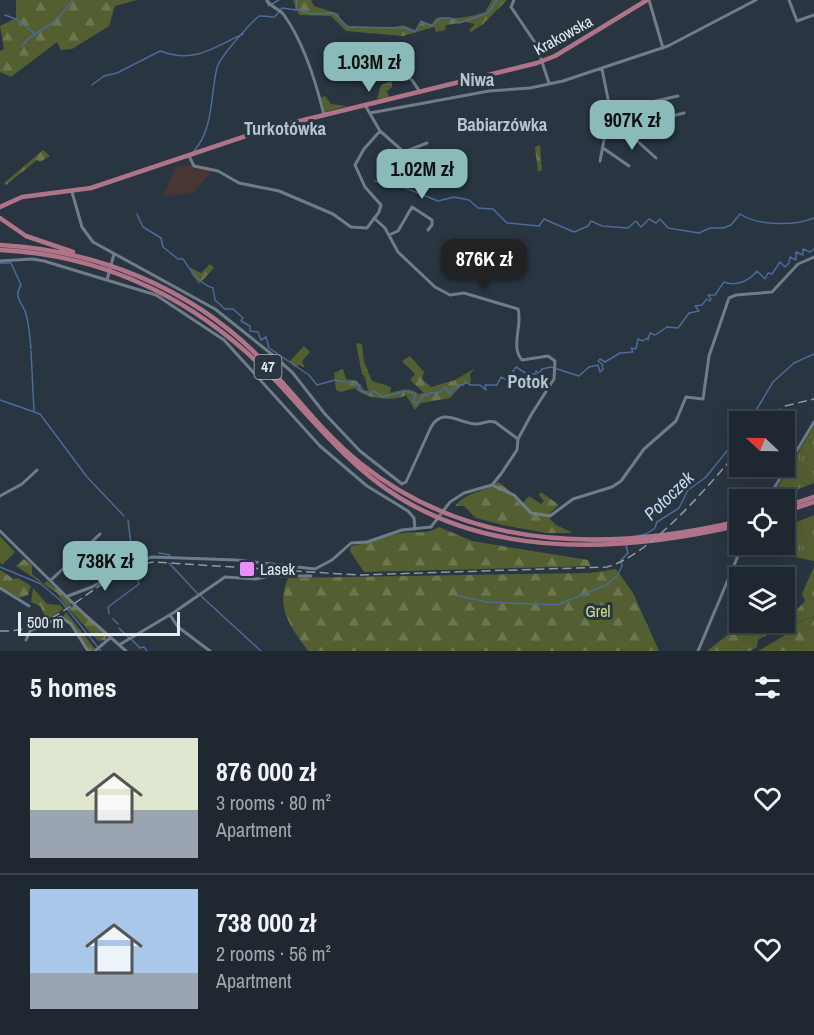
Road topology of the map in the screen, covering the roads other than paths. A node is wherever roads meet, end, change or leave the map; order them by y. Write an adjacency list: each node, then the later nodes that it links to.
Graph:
1 (267, 0): 17 (street)
2 (514, 0): 9 (street)
3 (648, 0): 7 (street); 9 (main road, Krakowska)
4 (756, 0): 7 (street)
5 (789, 0): 6 (street)
6 (814, 15)
7 (663, 48): 10 (street)
8 (393, 58): 12 (street)
9 (542, 62): 11 (street); 12 (main road, Krakowska)
10 (602, 69): 11 (street); 18 (street)
11 (549, 83): 16 (street)
12 (420, 92): 14 (main road, Krakowska)
13 (678, 96): 19 (street)
14 (365, 105): 16 (street); 17 (main road, Krakowska)
15 (684, 112): 19 (street)
16 (370, 113): 21 (street)
17 (324, 115): 24 (main road, Krakowska)
18 (608, 120): 20 (street); 23 (street)
19 (637, 125): 20 (street)
20 (622, 128): 25 (street)
21 (380, 131): 22 (street); 31 (street)
22 (427, 143)
23 (603, 148): 26 (street); 27 (street)
24 (189, 156): 28 (main road, Krakowska); 31 (street)
25 (656, 158)
26 (600, 161)
27 (629, 166)
28 (72, 192): 29 (main road, Krakowska); 35 (street)
29 (0, 209)
30 (0, 219): 37 (main road)
31 (374, 219): 33 (street)
32 (428, 230): 33 (street)
33 (389, 236): 41 (street)
34 (0, 247): 37 (main road, 47); 50 (main road, 47)
35 (114, 254): 39 (street); 41 (street)
36 (814, 257): 43 (street)
37 (90, 259): 50 (main road, 47)
38 (0, 261): 39 (street)
39 (107, 280): 54 (street)
40 (814, 422): 44 (street)
41 (518, 439): 43 (street)
42 (37, 470): 45 (street)
43 (492, 485): 54 (street)
44 (773, 489)
45 (0, 496)
46 (814, 497): 48 (main road)
47 (814, 502): 49 (main road)
48 (795, 505)
49 (795, 507)
50 (437, 513): 51 (main road, 47)
51 (451, 519): 52 (main road, 47); 53 (main road, 47)
52 (729, 525)
53 (729, 525)
54 (415, 529): 61 (street)
55 (0, 531): 59 (street)
56 (100, 534): 59 (street)
57 (738, 555): 71 (street)
58 (311, 576): 63 (street)
59 (51, 580): 61 (street)
60 (0, 588): 62 (street)
61 (68, 596): 64 (street)
62 (29, 606)
63 (170, 615): 66 (street); 70 (street)
64 (110, 638): 66 (street); 68 (street)
65 (26, 640): 67 (street)
66 (119, 645): 69 (street)
67 (88, 651)
68 (95, 651)
69 (126, 651)
70 (210, 651)
71 (698, 651)

